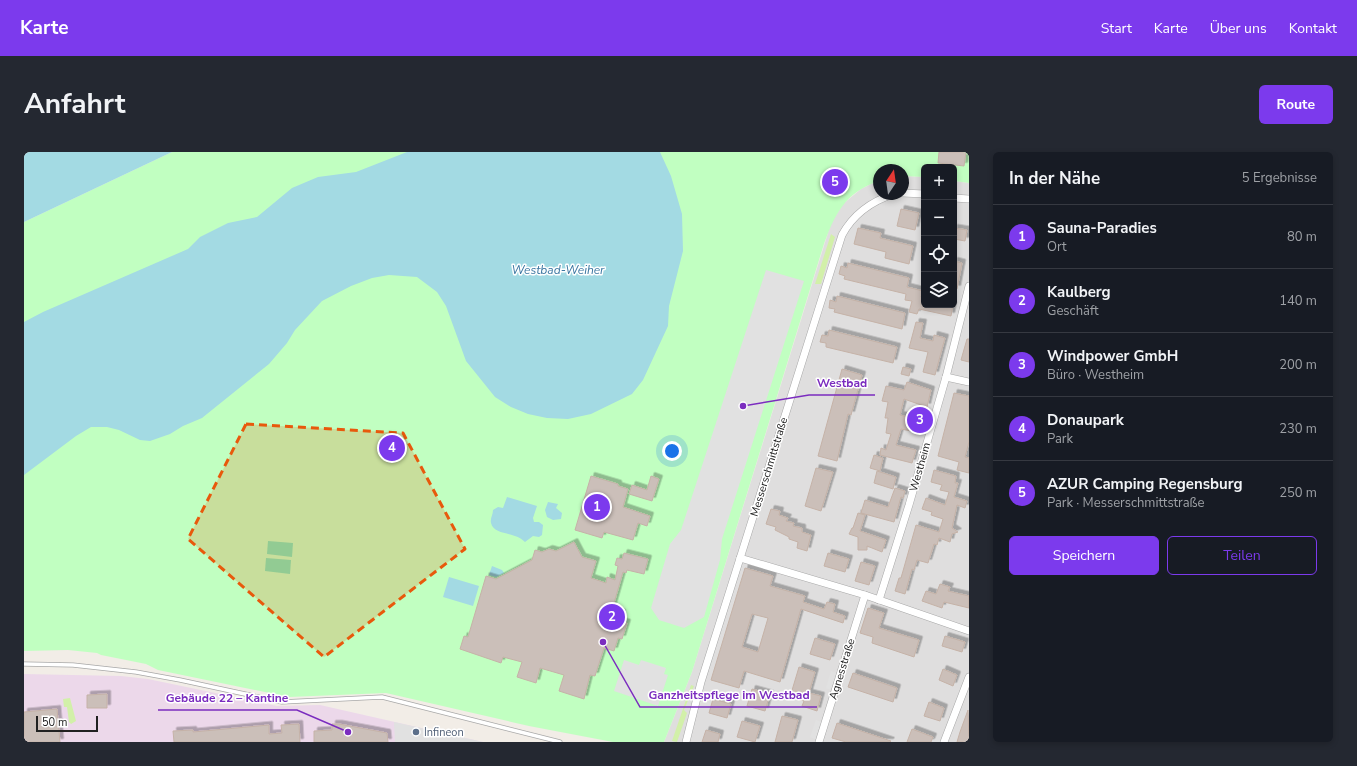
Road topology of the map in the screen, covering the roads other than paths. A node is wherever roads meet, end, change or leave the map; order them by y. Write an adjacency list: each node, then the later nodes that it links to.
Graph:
1 (909, 193): 2 (street)
2 (921, 194)
3 (957, 198): 5 (street)
4 (878, 200): 9 (street, Messerschmittstraße)
5 (969, 200)
6 (969, 286): 7 (street, Westheim)
7 (946, 377): 8 (street); 11 (street, Westheim)
8 (969, 382)
9 (740, 558): 10 (street); 16 (street, Messerschmittstraße)
10 (865, 595): 11 (street); 17 (street, Agnesstraße)
11 (879, 600): 12 (street)
12 (969, 631)
13 (24, 664): 15 (lane)
14 (969, 677): 18 (street)
15 (560, 742)
16 (686, 742)
17 (819, 742)
18 (944, 742)

